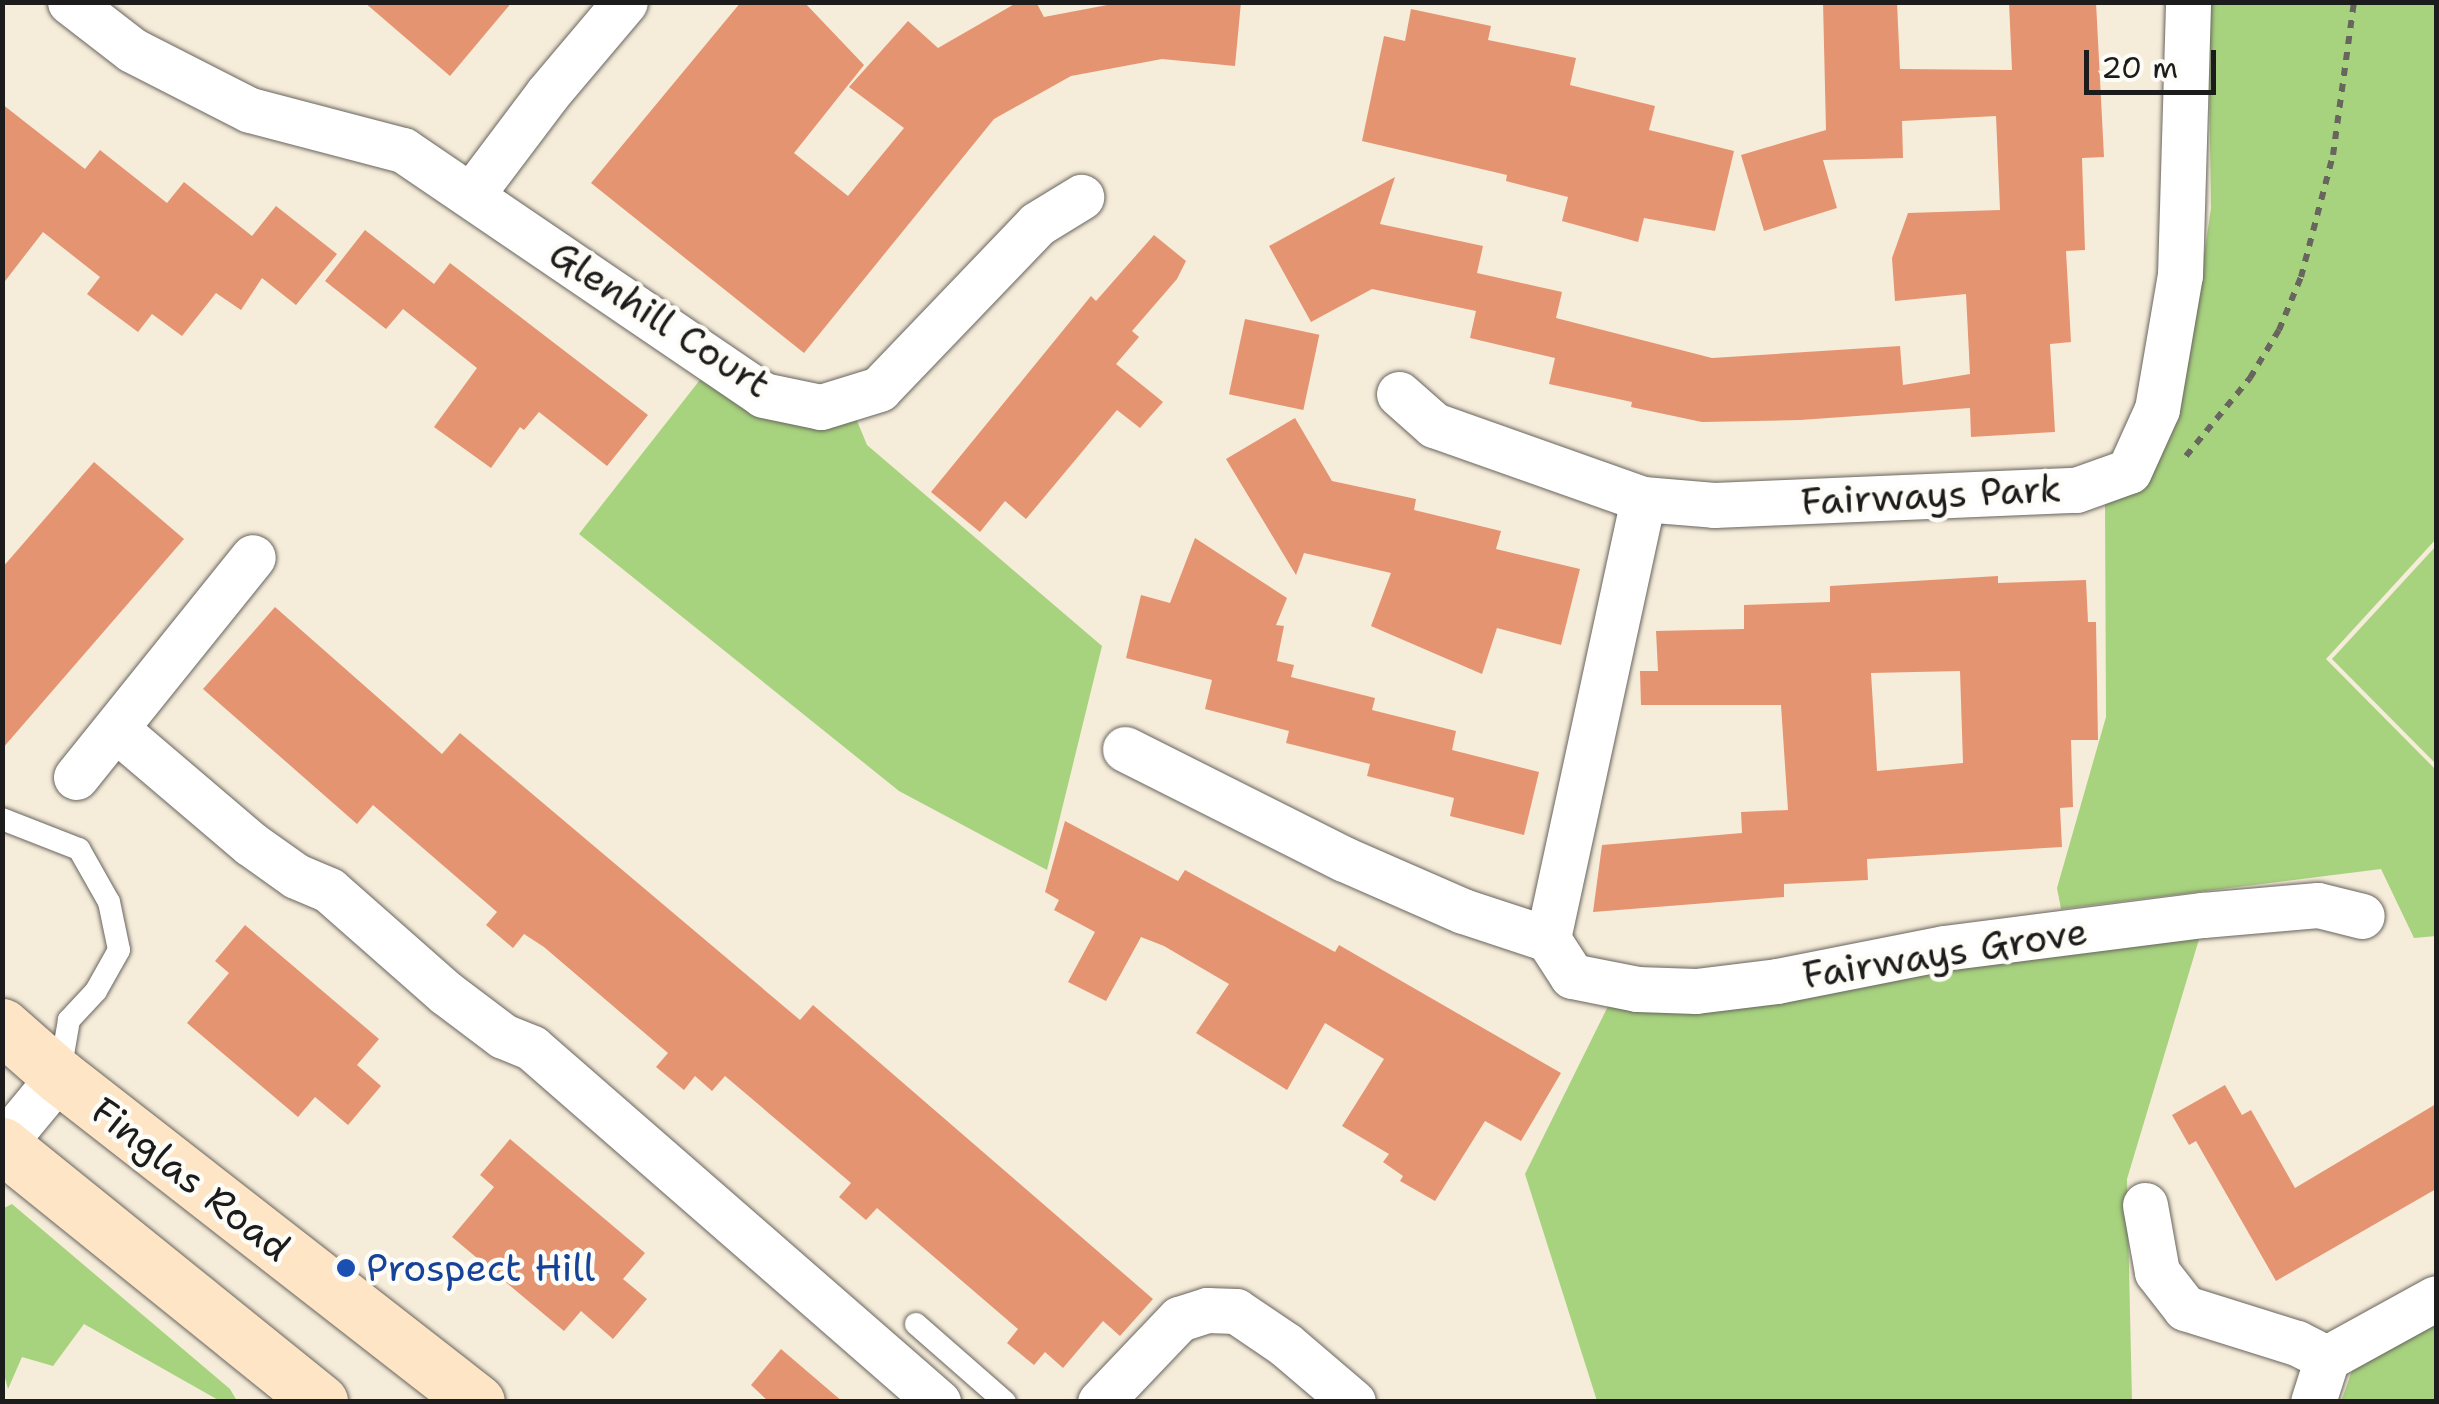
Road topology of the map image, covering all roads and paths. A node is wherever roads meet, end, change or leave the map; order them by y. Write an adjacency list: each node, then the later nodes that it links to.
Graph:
1 (70, 2): 5 (street, Glenhill Court)
2 (626, 2): 5 (street)
3 (2188, 2): 8 (street)
4 (2354, 2): 8 (path)
5 (472, 194): 6 (street, Glenhill Court)
6 (1081, 197)
7 (1399, 394): 9 (street, Fairways Park)
8 (2129, 470): 9 (street, Fairways Park)
9 (1642, 499): 16 (street)
10 (253, 557): 11 (street)
11 (117, 730): 13 (street); 26 (street)
12 (1125, 749): 16 (street)
13 (76, 776)
14 (2, 819): 18 (lane)
15 (2362, 916): 16 (street, Fairways Grove)
16 (1548, 938)
17 (2, 1026): 18 (main road, Finglas Road)
18 (59, 1076): 19 (street); 25 (main road, Finglas Road)
19 (2, 1145): 24 (main road)
20 (2146, 1205): 23 (street)
21 (2436, 1298): 23 (street)
22 (916, 1324): 27 (lane)
23 (2327, 1358): 30 (street)
24 (320, 1402)
25 (477, 1402)
26 (938, 1402)
27 (1005, 1402)
28 (1100, 1402): 29 (street)
29 (1353, 1402)
30 (2313, 1402)

